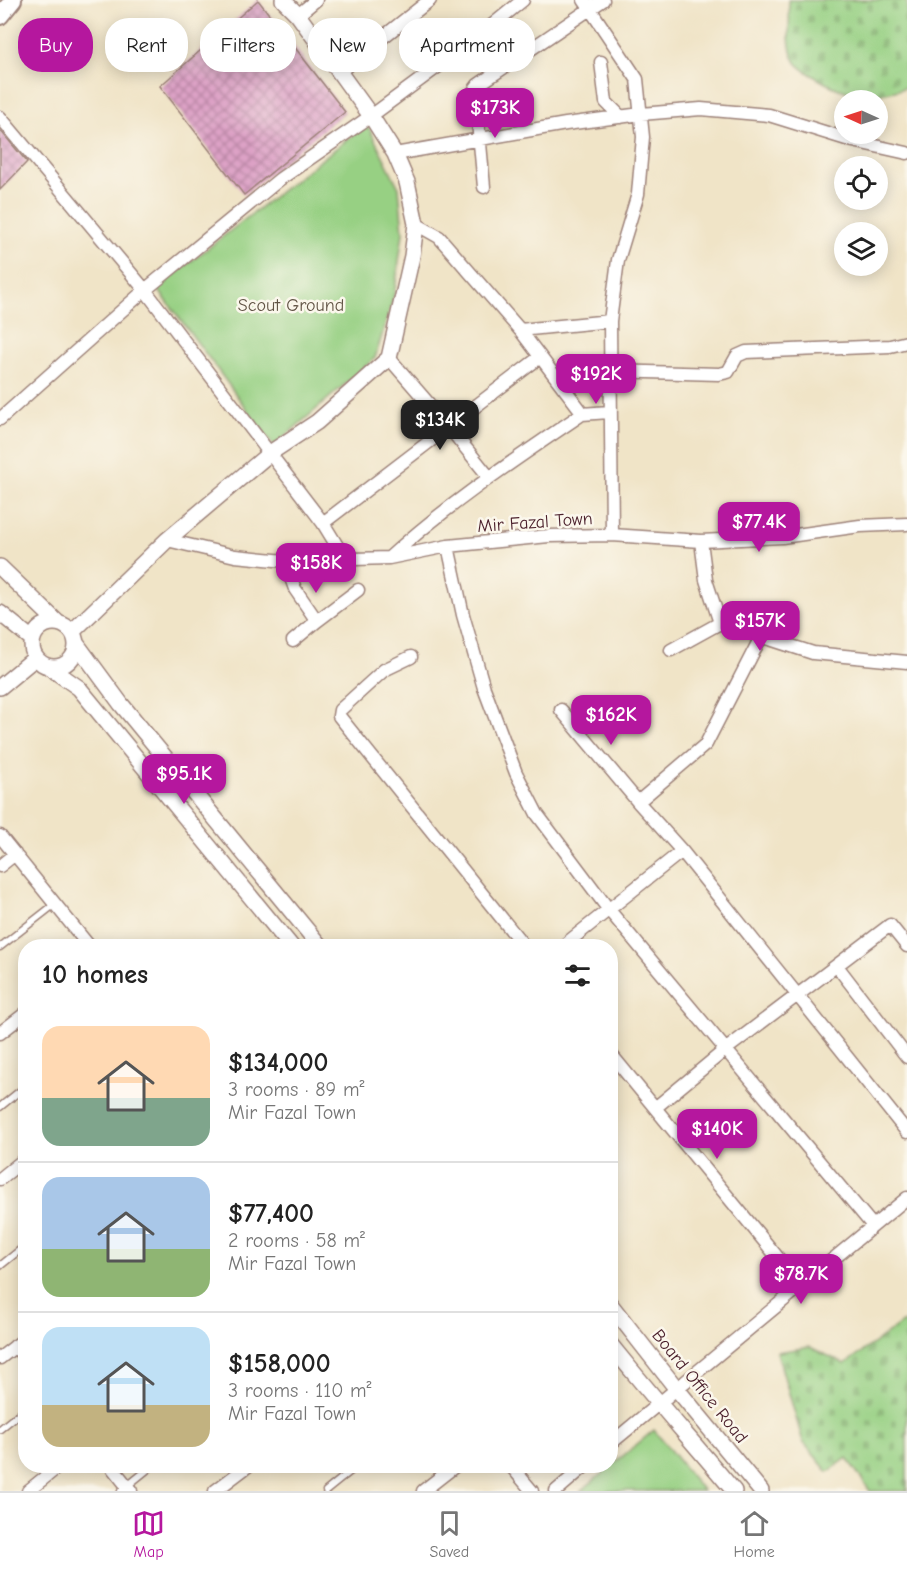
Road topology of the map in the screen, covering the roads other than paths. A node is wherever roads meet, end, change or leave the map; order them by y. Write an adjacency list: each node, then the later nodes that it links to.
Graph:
1 (13, 0): 9 (main road)
2 (284, 0): 8 (street)
3 (316, 0): 8 (street)
4 (430, 0): 11 (street)
5 (523, 0): 15 (street)
6 (603, 0): 7 (street)
7 (587, 5): 14 (street); 18 (street)
8 (298, 15): 10 (street)
9 (0, 16)
10 (308, 29)
11 (387, 34)
12 (602, 62): 17 (street)
13 (339, 72): 15 (street)
14 (641, 114): 17 (street); 19 (street); 24 (street)
15 (371, 116): 20 (street); 23 (street)
16 (0, 117): 23 (street)
17 (621, 117): 18 (street)
18 (480, 140): 20 (street); 21 (street)
19 (907, 153)
20 (395, 154): 22 (street)
21 (484, 187)
22 (416, 224): 25 (street); 28 (street)
23 (145, 290): 32 (street); 34 (street)
24 (610, 321): 25 (street); 29 (street)
25 (520, 330): 27 (street)
26 (907, 342): 29 (street)
27 (540, 357): 31 (street); 33 (street)
28 (389, 358): 33 (street); 34 (street)
29 (611, 371): 30 (street)
30 (609, 412): 31 (street); 38 (street)
31 (582, 414): 35 (street)
32 (0, 419)
33 (448, 426): 35 (street); 36 (street)
34 (270, 453): 36 (street); 39 (street)
35 (489, 477): 42 (street)
36 (323, 523): 43 (street)
37 (907, 524): 40 (street, Mir Fazal Town)
38 (612, 535): 40 (street, Mir Fazal Town); 41 (street, Mir Fazal Town)
39 (167, 540): 44 (street, Mir Fazal Town); 51 (street)
40 (701, 541): 50 (street)
41 (448, 546): 42 (street, Mir Fazal Town); 68 (street)
42 (389, 558): 43 (street, Mir Fazal Town)
43 (345, 559): 44 (street, Mir Fazal Town)
44 (285, 561): 48 (street)
45 (0, 567): 49 (street)
46 (358, 590): 48 (street)
47 (0, 613): 53 (street)
48 (317, 621): 54 (street)
49 (57, 623): 51 (street); 53 (street)
50 (720, 623): 52 (street); 55 (street)
51 (74, 637): 59 (street); 71 (street)
52 (761, 637): 58 (street); 62 (street)
53 (32, 639): 57 (street)
54 (293, 641)
55 (671, 650)
56 (411, 657): 72 (street)
57 (35, 658): 59 (street); 60 (street)
58 (907, 662)
59 (49, 667): 70 (street)
60 (0, 687)
61 (561, 710): 62 (street)
62 (638, 802): 64 (street)
63 (0, 836): 65 (street)
64 (682, 851): 68 (street); 77 (street)
65 (15, 854): 66 (street); 67 (street)
66 (0, 866)
67 (55, 904): 69 (street); 75 (lane)
68 (609, 910): 73 (street); 80 (street)
69 (83, 939)
70 (285, 939)
71 (314, 939)
72 (518, 939)
73 (572, 939)
74 (907, 946): 76 (street)
75 (0, 947)
76 (837, 966): 77 (street); 81 (street)
77 (797, 996): 80 (street); 86 (street)
78 (18, 1019): 79 (street)
79 (0, 1033)
80 (725, 1050): 85 (street); 90 (street)
81 (907, 1057)
82 (618, 1063): 85 (street)
83 (18, 1092): 84 (lane)
84 (0, 1107)
85 (655, 1108): 93 (street)
86 (907, 1132)
87 (18, 1164): 88 (street)
88 (0, 1179)
89 (907, 1198): 90 (street)
90 (873, 1226): 93 (street)
91 (18, 1251): 92 (lane)
92 (0, 1266)
93 (801, 1286): 100 (street)
94 (618, 1314): 100 (street, Board Office Road)
95 (18, 1344): 96 (street)
96 (15, 1346): 97 (street); 99 (street)
97 (18, 1350)
98 (618, 1354): 101 (street)
99 (0, 1358)
100 (676, 1388): 101 (street); 121 (street, Board Office Road)
101 (658, 1403): 104 (street); 120 (street)
102 (18, 1415): 103 (lane)
103 (0, 1430)
104 (618, 1437)
105 (50, 1473): 114 (street)
106 (116, 1473): 113 (street)
107 (144, 1473): 113 (lane)
108 (239, 1473): 115 (street)
109 (348, 1473): 116 (lane)
110 (446, 1473): 117 (street)
111 (517, 1473): 118 (street)
112 (577, 1473): 119 (street)
113 (127, 1489)
114 (28, 1491)
115 (215, 1491)
116 (326, 1491)
117 (423, 1491)
118 (532, 1491)
119 (556, 1491)
120 (734, 1491)
121 (760, 1491)

